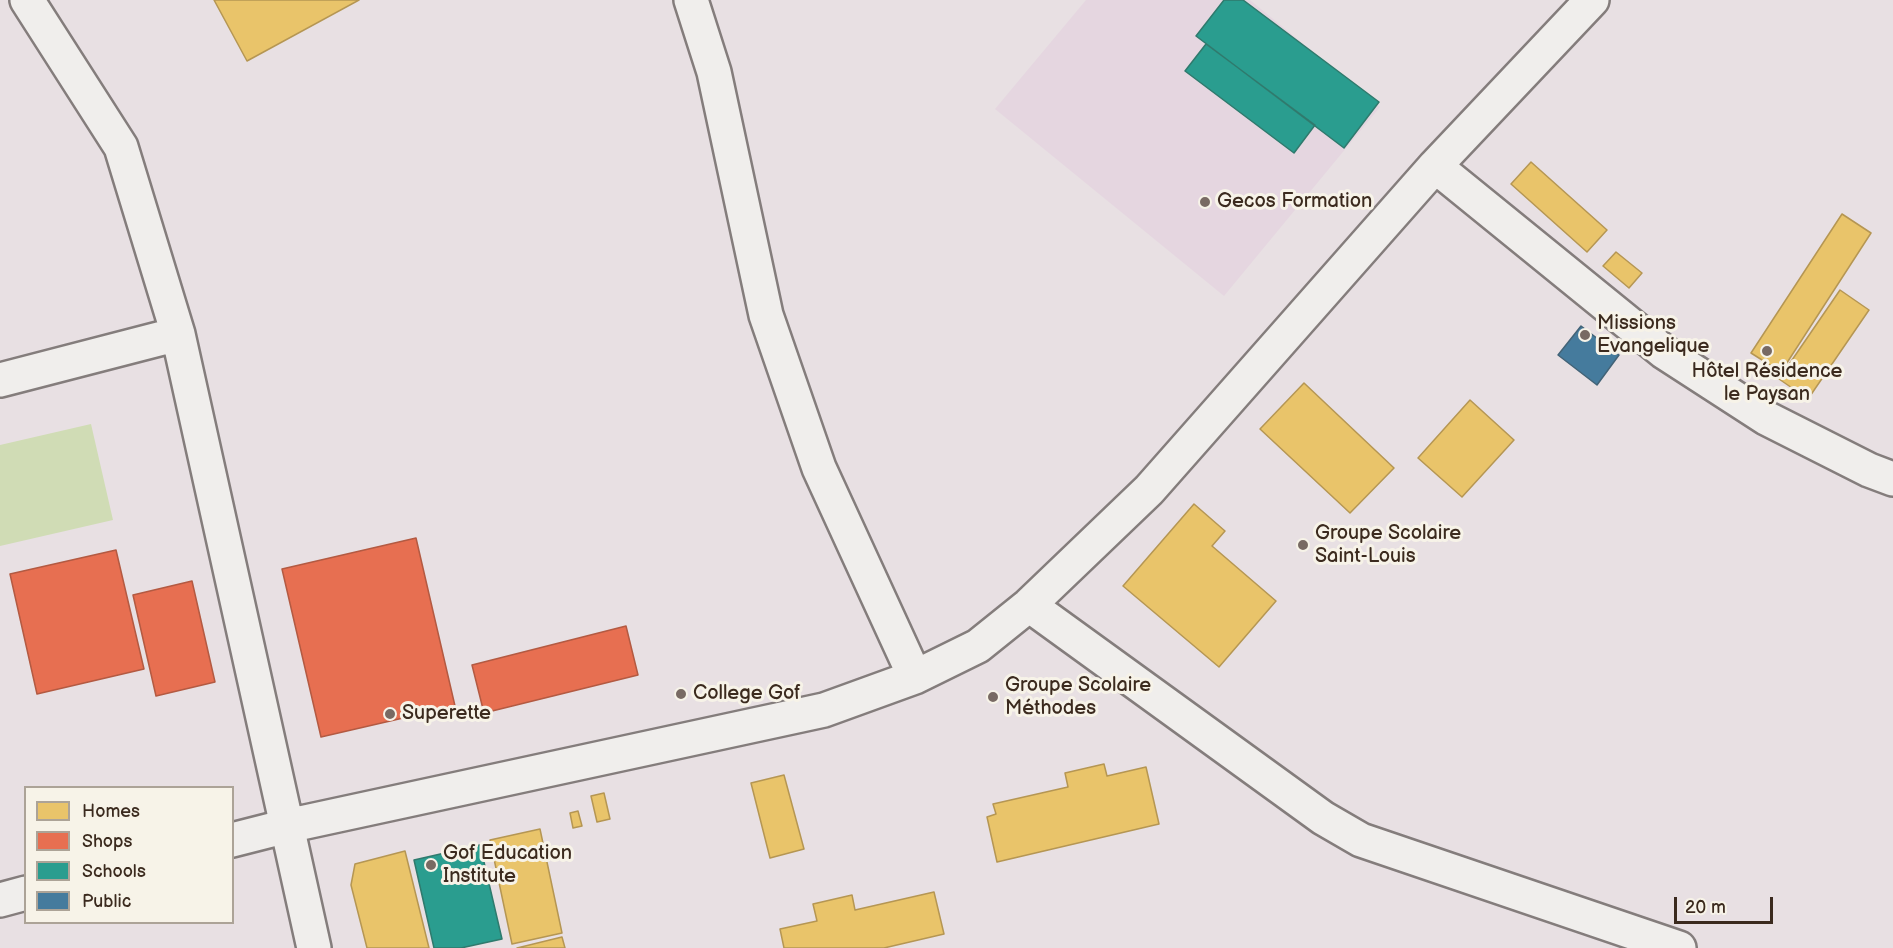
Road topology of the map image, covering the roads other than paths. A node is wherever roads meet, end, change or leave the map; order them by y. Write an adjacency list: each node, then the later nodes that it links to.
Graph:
1 (27, 0): 5 (street)
2 (691, 0): 9 (street)
3 (1592, 0): 4 (street)
4 (1435, 166): 7 (street); 8 (street)
5 (178, 334): 6 (street); 10 (street)
6 (0, 380)
7 (1893, 479)
8 (1029, 605): 9 (street); 15 (street)
9 (915, 677): 10 (street)
10 (287, 826): 11 (street); 14 (street)
11 (234, 839)
12 (24, 894): 13 (street)
13 (0, 900)
14 (314, 948)
15 (1679, 948)

